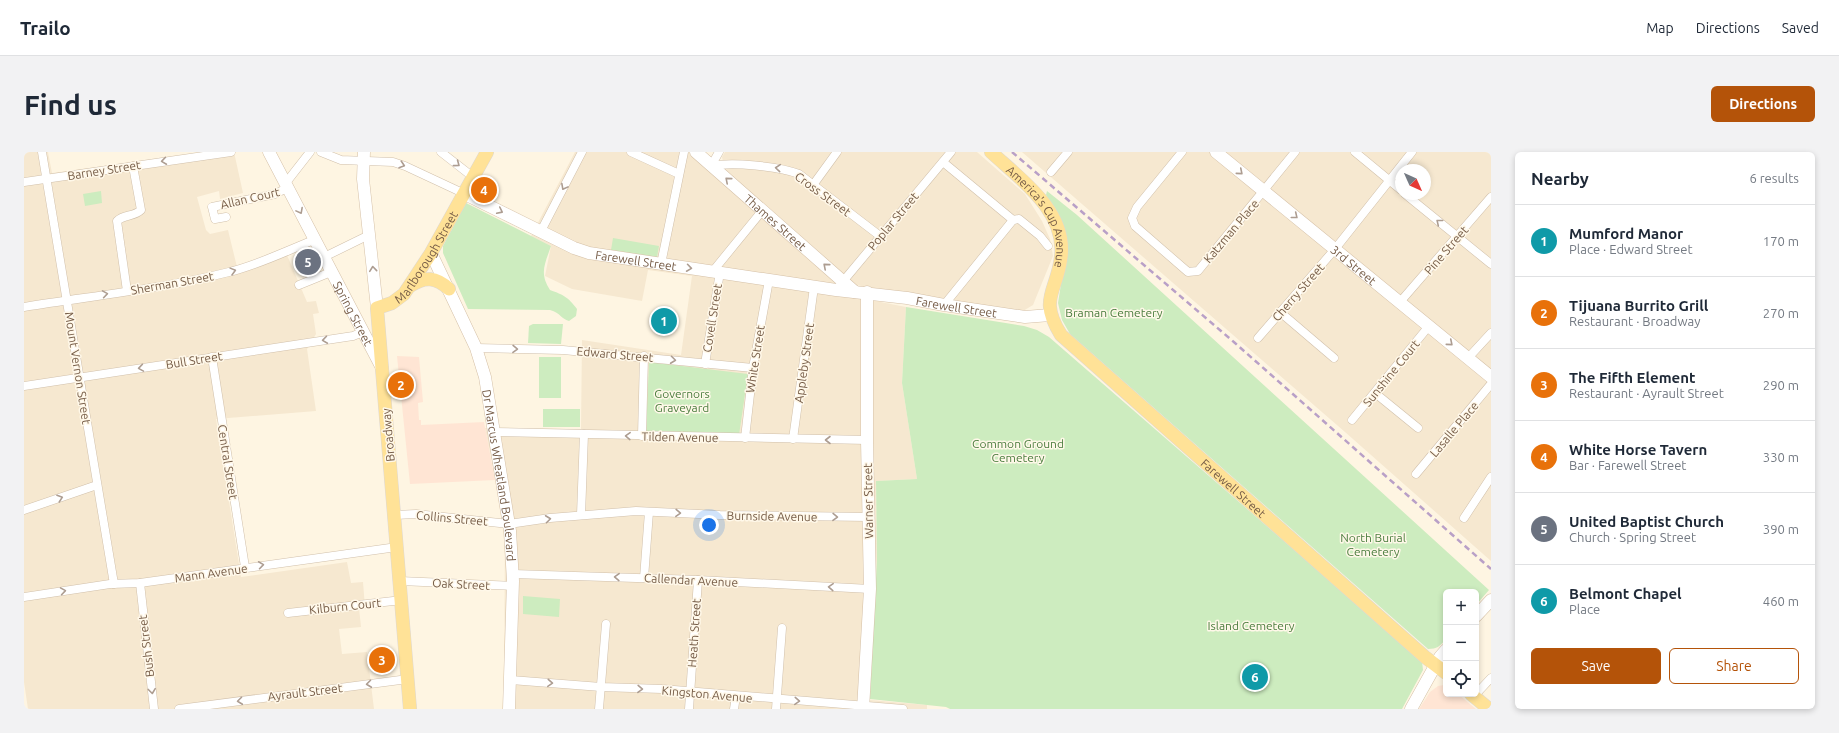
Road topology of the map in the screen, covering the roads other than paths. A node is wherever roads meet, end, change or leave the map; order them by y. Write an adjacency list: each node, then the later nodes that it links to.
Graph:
1 (42, 152): 29 (street, Mount Vernon Street)
2 (230, 152): 24 (street, Barney Street, one-way to 24)
3 (269, 152): 34 (street, Spring Street)
4 (310, 152): 34 (street)
5 (321, 152): 22 (street, Farewell Street)
6 (441, 152): 28 (street, one-way to 28)
7 (487, 152): 28 (main road, Marlborough Street)
8 (582, 152): 42 (street, one-way to 42)
9 (631, 152): 27 (street)
10 (684, 152): 27 (street)
11 (696, 152): 25 (street, Thames Street)
12 (719, 152): 25 (street)
13 (837, 152): 32 (street)
14 (952, 152): 23 (street, Poplar Street)
15 (991, 152): 69 (main road, America's Cup Avenue)
16 (1182, 152): 35 (street, Katzman Place)
17 (1216, 152): 35 (street, 3rd Street, one-way to 35)
18 (1295, 152): 35 (street, Katzman Place)
19 (1355, 152): 30 (street)
20 (1412, 152): 30 (street, Cherry Street)
21 (1063, 154): 26 (street)
22 (364, 157): 36 (street, Farewell Street, one-way to 36); 43 (street, Broadway)
23 (943, 162): 41 (street); 44 (street, Poplar Street)
24 (133, 166): 29 (street, Barney Street); 61 (street)
25 (711, 166): 32 (street, Cross Street, one-way to 25); 39 (street, Thames Street, one-way to 25)
26 (1051, 172)
27 (679, 174): 51 (street)
28 (473, 177): 36 (main road, Marlborough Street)
29 (46, 179): 31 (street, Barney Street); 63 (street, Mount Vernon Street)
30 (1388, 180): 33 (street); 48 (street, Cherry Street)
31 (24, 182)
32 (813, 185): 44 (street, Cross Street)
33 (1395, 185)
34 (286, 186): 40 (street, Allan Court); 46 (street, Spring Street, one-way to 46)
35 (1264, 192): 48 (street, 3rd Street, one-way to 48)
36 (465, 194): 42 (street, Farewell Street, one-way to 42); 49 (main road, Marlborough Street)
37 (1491, 197): 45 (street, Pine Street)
38 (1413, 200): 45 (street, one-way to 38)
39 (762, 210): 54 (street); 57 (street, Thames Street, one-way to 39)
40 (226, 217)
41 (1013, 220): 47 (street); 65 (street)
42 (541, 231): 51 (street, Farewell Street)
43 (369, 235): 50 (street); 67 (street, Broadway, one-way to 43)
44 (880, 236): 57 (street, Poplar Street)
45 (1458, 236): 52 (street); 64 (street, Pine Street)
46 (314, 240): 50 (street, Spring Street); 61 (street, Sherman Street, one-way to 46)
47 (1048, 246)
48 (1335, 249): 64 (street, 3rd Street); 68 (street, Cherry Street)
49 (431, 253): 59 (main road, Marlborough Street); 60 (street, Dr Marcus Wheatland Boulevard)
50 (324, 257): 53 (street, Spring Street)
51 (661, 264): 54 (street, Farewell Street, one-way to 54)
52 (1491, 264)
53 (331, 272): 56 (street); 71 (street, Spring Street)
54 (716, 272): 55 (street, Farewell Street); 79 (street, Covell Street)
55 (769, 280): 58 (street, Farewell Street); 81 (street, White Street)
56 (299, 285)
57 (840, 286): 58 (street, Farewell Street); 62 (street, Farewell Street)
58 (814, 287): 93 (street, Appleby Street)
59 (407, 288): 60 (main road); 67 (main road, Marlborough Street)
60 (449, 289): 74 (street, Dr Marcus Wheatland Boulevard)
61 (127, 291): 63 (street, Sherman Street, one-way to 61)
62 (861, 292): 65 (street, Farewell Street); 94 (street, Warner Street)
63 (66, 300): 66 (street, Sherman Street); 82 (street, Mount Vernon Street)
64 (1400, 302): 70 (street, 3rd Street)
65 (944, 305): 69 (street, Farewell Street)
66 (24, 307)
67 (377, 308): 80 (main road, Broadway)
68 (1280, 312): 73 (street, Cherry Street); 77 (street)
69 (1050, 315): 122 (main road, Farewell Street)
70 (1429, 326): 78 (street, 3rd Street, one-way to 78); 86 (street, Sunshine Court)
71 (362, 332): 76 (street, Bull Street, one-way to 76); 80 (street, Spring Street)
72 (1491, 333): 78 (street)
73 (1258, 338)
74 (476, 348): 75 (street, Edward Street, one-way to 75); 89 (street, Dr Marcus Wheatland Boulevard)
75 (644, 356): 79 (street, Edward Street, one-way to 79); 91 (street)
76 (212, 357): 82 (street, Bull Street, one-way to 82); 106 (street, Central Street)
77 (1334, 358)
78 (1468, 358): 83 (street, 3rd Street)
79 (705, 364): 81 (street, Edward Street)
80 (382, 368): 100 (main road, Broadway)
81 (753, 368): 92 (street, White Street)
82 (79, 377): 85 (street, Bull Street); 97 (street, Mount Vernon Street)
83 (1491, 377)
84 (1491, 384): 95 (street, Lasalle Place)
85 (24, 386)
86 (1375, 392): 87 (street, Sunshine Court); 88 (street)
87 (1352, 420)
88 (1418, 428)
89 (494, 432): 90 (street, Tilden Avenue); 104 (street, Dr Marcus Wheatland Boulevard)
90 (584, 434): 91 (street, Tilden Avenue, one-way to 90); 101 (street)
91 (642, 436): 92 (street, Tilden Avenue)
92 (744, 438): 93 (street, Tilden Avenue)
93 (793, 440): 94 (street, Tilden Avenue, one-way to 93)
94 (867, 440): 102 (street, Warner Street)
95 (1416, 474)
96 (1491, 477): 103 (street)
97 (97, 485): 98 (street, one-way to 97); 112 (street, Mount Vernon Street)
98 (24, 510)
99 (649, 512): 101 (street, Burnside Avenue); 102 (street, Burnside Avenue, one-way to 102); 108 (street)
100 (395, 515): 104 (street, Collins Street); 105 (main road, Broadway)
101 (581, 515): 104 (street, Burnside Avenue, one-way to 101)
102 (868, 517): 114 (street, Warner Street)
103 (1464, 518)
104 (509, 524): 107 (street, Dr Marcus Wheatland Boulevard)
105 (397, 547): 106 (street, Mann Avenue, one-way to 105); 110 (main road, Broadway)
106 (244, 568): 111 (street, Mann Avenue)
107 (513, 574): 108 (street, Callendar Avenue, one-way to 107); 113 (street, Dr Marcus Wheatland Boulevard)
108 (644, 578): 109 (street, Callendar Avenue)
109 (698, 580): 114 (street, Callendar Avenue, one-way to 109); 128 (street, Heath Street)
110 (405, 581): 113 (street, Oak Street); 116 (main road, Broadway)
111 (140, 583): 112 (street, Mann Avenue); 133 (street, Bush Street, one-way to 133)
112 (114, 584): 115 (street, Mann Avenue, one-way to 112)
113 (513, 586): 125 (street, Dr Marcus Wheatland Boulevard)
114 (870, 589): 132 (street, Warner Street)
115 (24, 597)
116 (402, 600): 118 (street, Kilburn Court); 124 (main road, Broadway)
117 (1491, 600): 119 (street)
118 (288, 612)
119 (1479, 613)
120 (606, 624): 126 (street)
121 (782, 628): 131 (street)
122 (1441, 669): 142 (street)
123 (1491, 678): 127 (street)
124 (408, 679): 134 (street, Ayrault Street, one-way to 134); 135 (main road, Broadway)
125 (511, 680): 126 (street, Kingston Avenue, one-way to 126); 136 (street, Dr Marcus Wheatland Boulevard)
126 (601, 687): 128 (street, Kingston Avenue, one-way to 128); 137 (street)
127 (1479, 689)
128 (690, 692): 129 (street, Kingston Avenue); 138 (street, Heath Street)
129 (736, 696): 131 (street, Kingston Avenue); 139 (street)
130 (1477, 697): 143 (main road)
131 (777, 699): 132 (street, Kingston Avenue, one-way to 132); 140 (street)
132 (864, 707): 141 (street, Kingston Avenue)
133 (154, 709)
134 (179, 709)
135 (410, 709)
136 (509, 709)
137 (599, 709)
138 (689, 709)
139 (734, 709)
140 (776, 709)
141 (903, 709)
142 (1411, 709)
143 (1489, 709)

